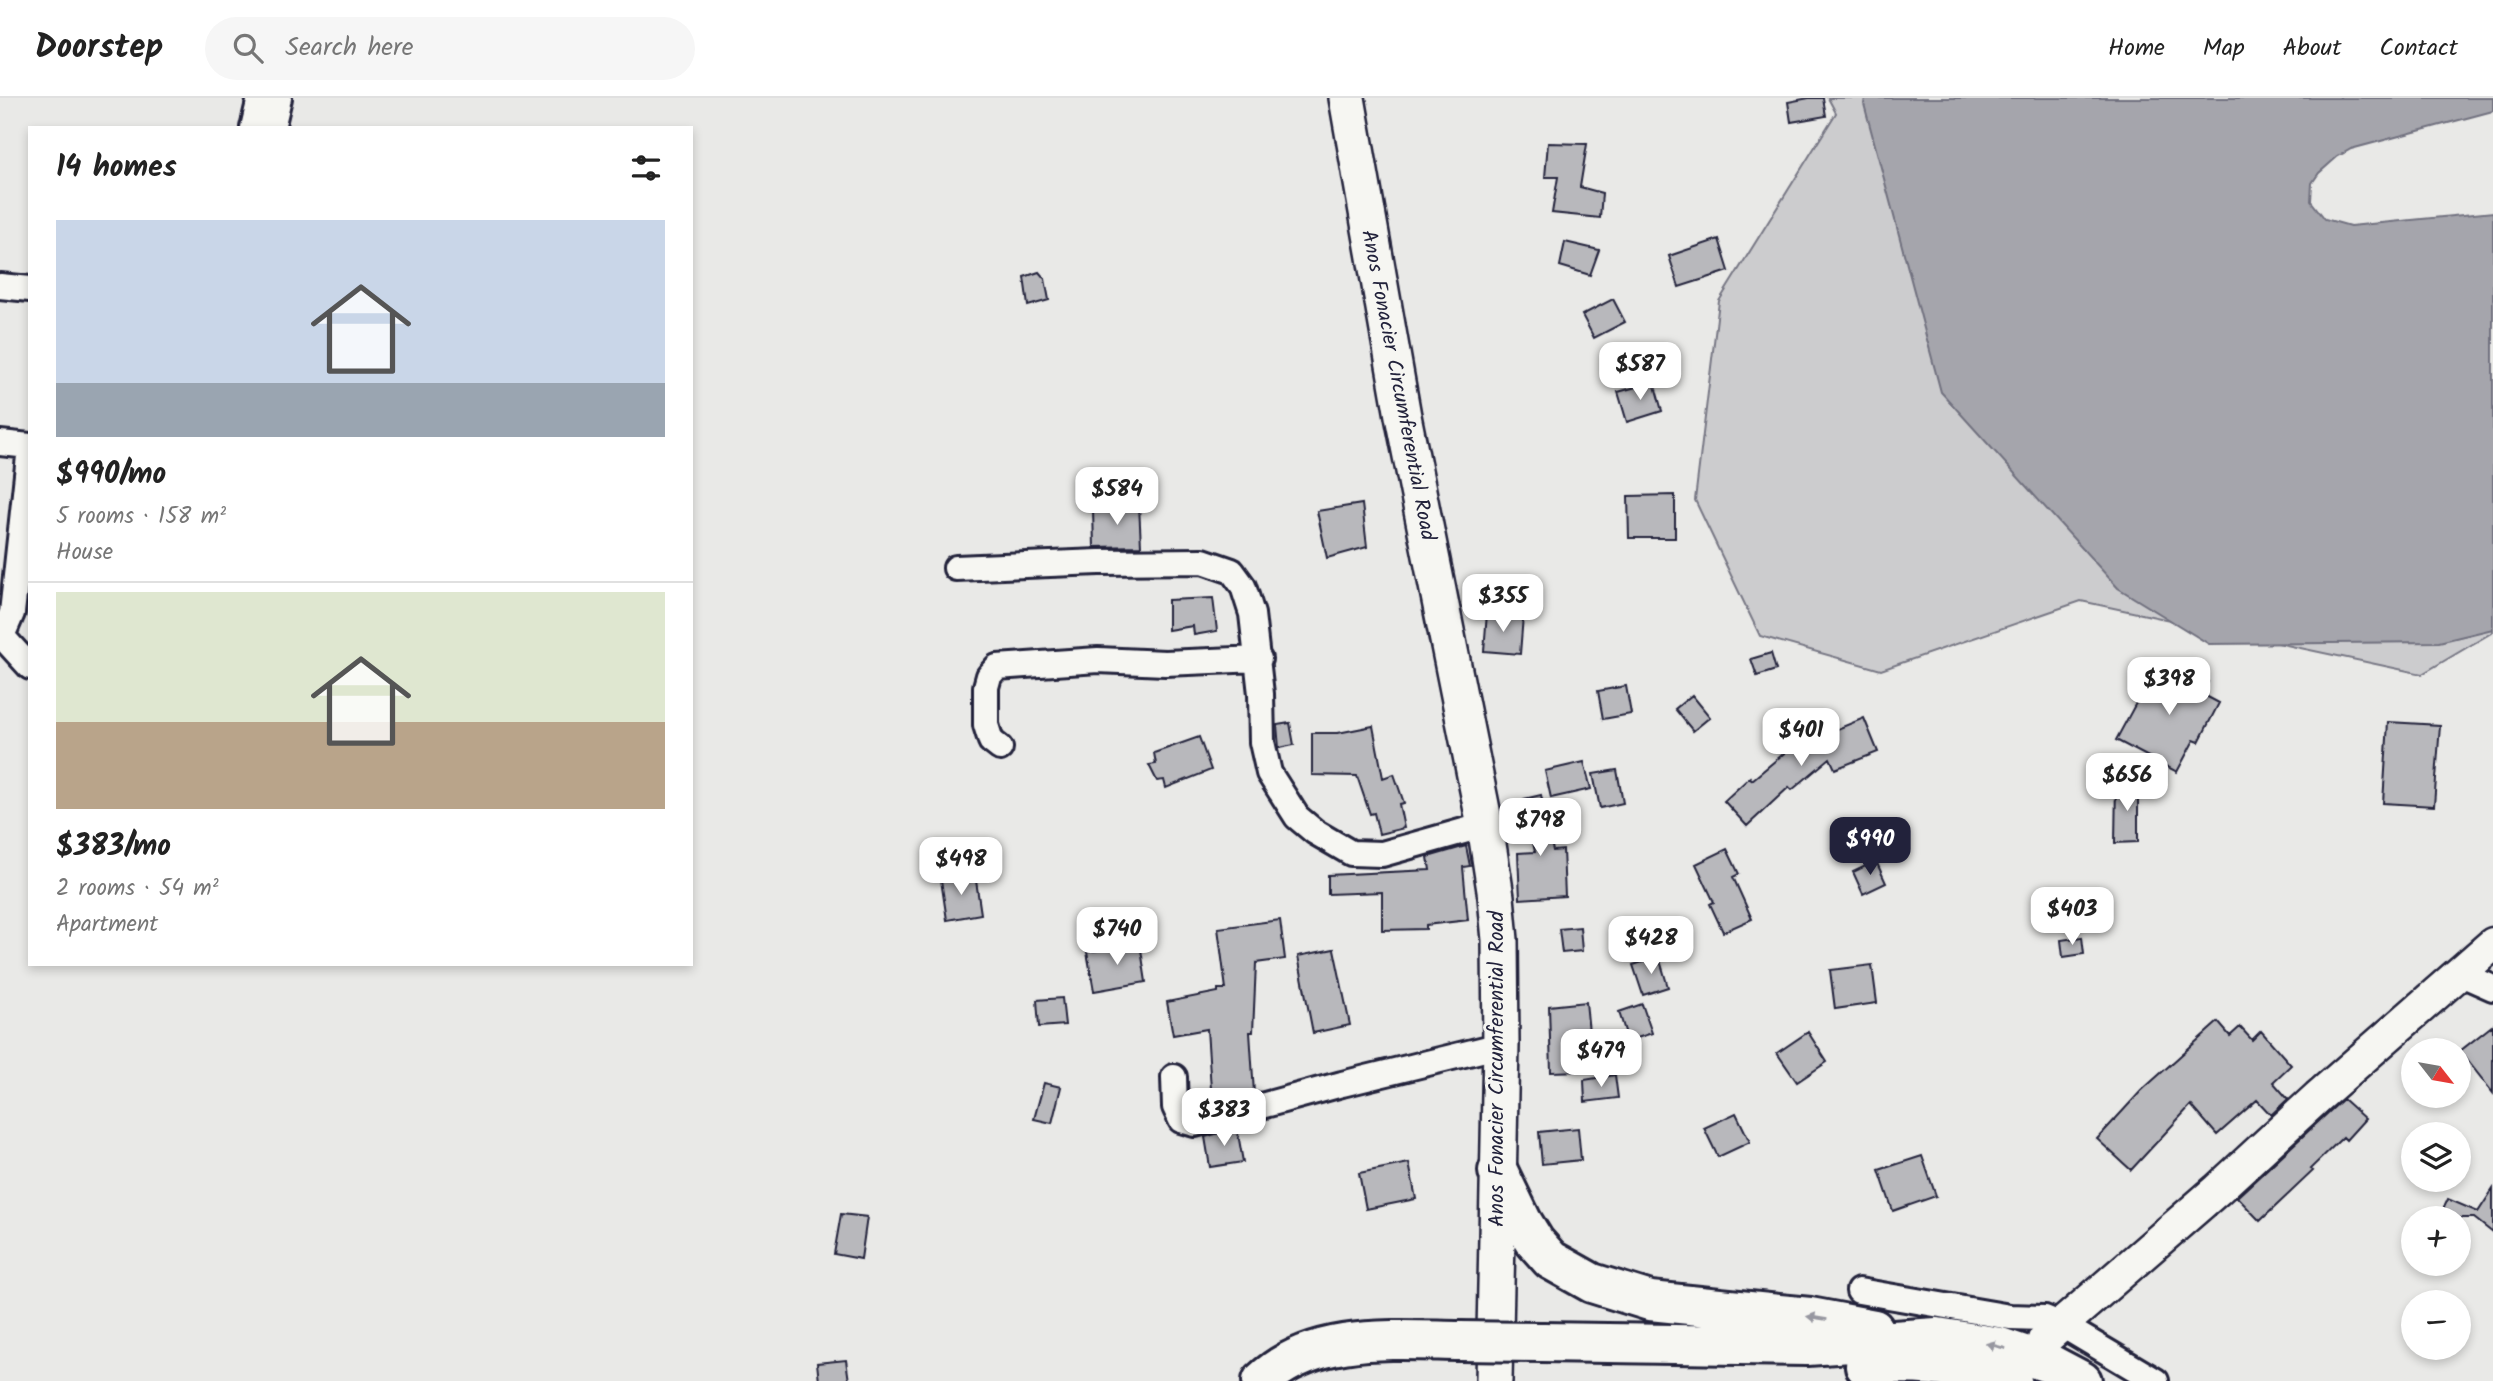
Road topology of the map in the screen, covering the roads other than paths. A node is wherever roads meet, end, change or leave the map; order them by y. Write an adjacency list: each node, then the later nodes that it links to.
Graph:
1 (260, 98): 4 (street)
2 (279, 98): 5 (street)
3 (1347, 98): 16 (main road, Anos Fonacier Circumferential Road)
4 (253, 126)
5 (272, 126)
6 (0, 286): 7 (street)
7 (28, 289)
8 (0, 443): 9 (street)
9 (28, 447)
10 (28, 465): 12 (street)
11 (956, 568): 13 (street)
12 (1, 635): 14 (street)
13 (1259, 659): 15 (street); 16 (street)
14 (28, 665)
15 (1000, 748)
16 (1485, 825): 20 (main road, Anos Fonacier Circumferential Road)
17 (2493, 944): 18 (street)
18 (2459, 973): 19 (street); 24 (street)
19 (2493, 988)
20 (1500, 1045): 21 (street); 22 (main road, Anos Fonacier Circumferential Road)
21 (1174, 1077)
22 (1498, 1171): 26 (main road, one-way to 22); 29 (main road, Anos Fonacier Circumferential Road)
23 (1858, 1291): 24 (street)
24 (2053, 1333): 32 (street)
25 (1460, 1352): 26 (main road); 27 (main road); 28 (main road)
26 (1897, 1361): 30 (main road); 31 (main road, one-way to 26)
27 (1262, 1381)
28 (1300, 1381)
29 (1494, 1381)
30 (2012, 1381)
31 (2082, 1381)
32 (2156, 1381)

